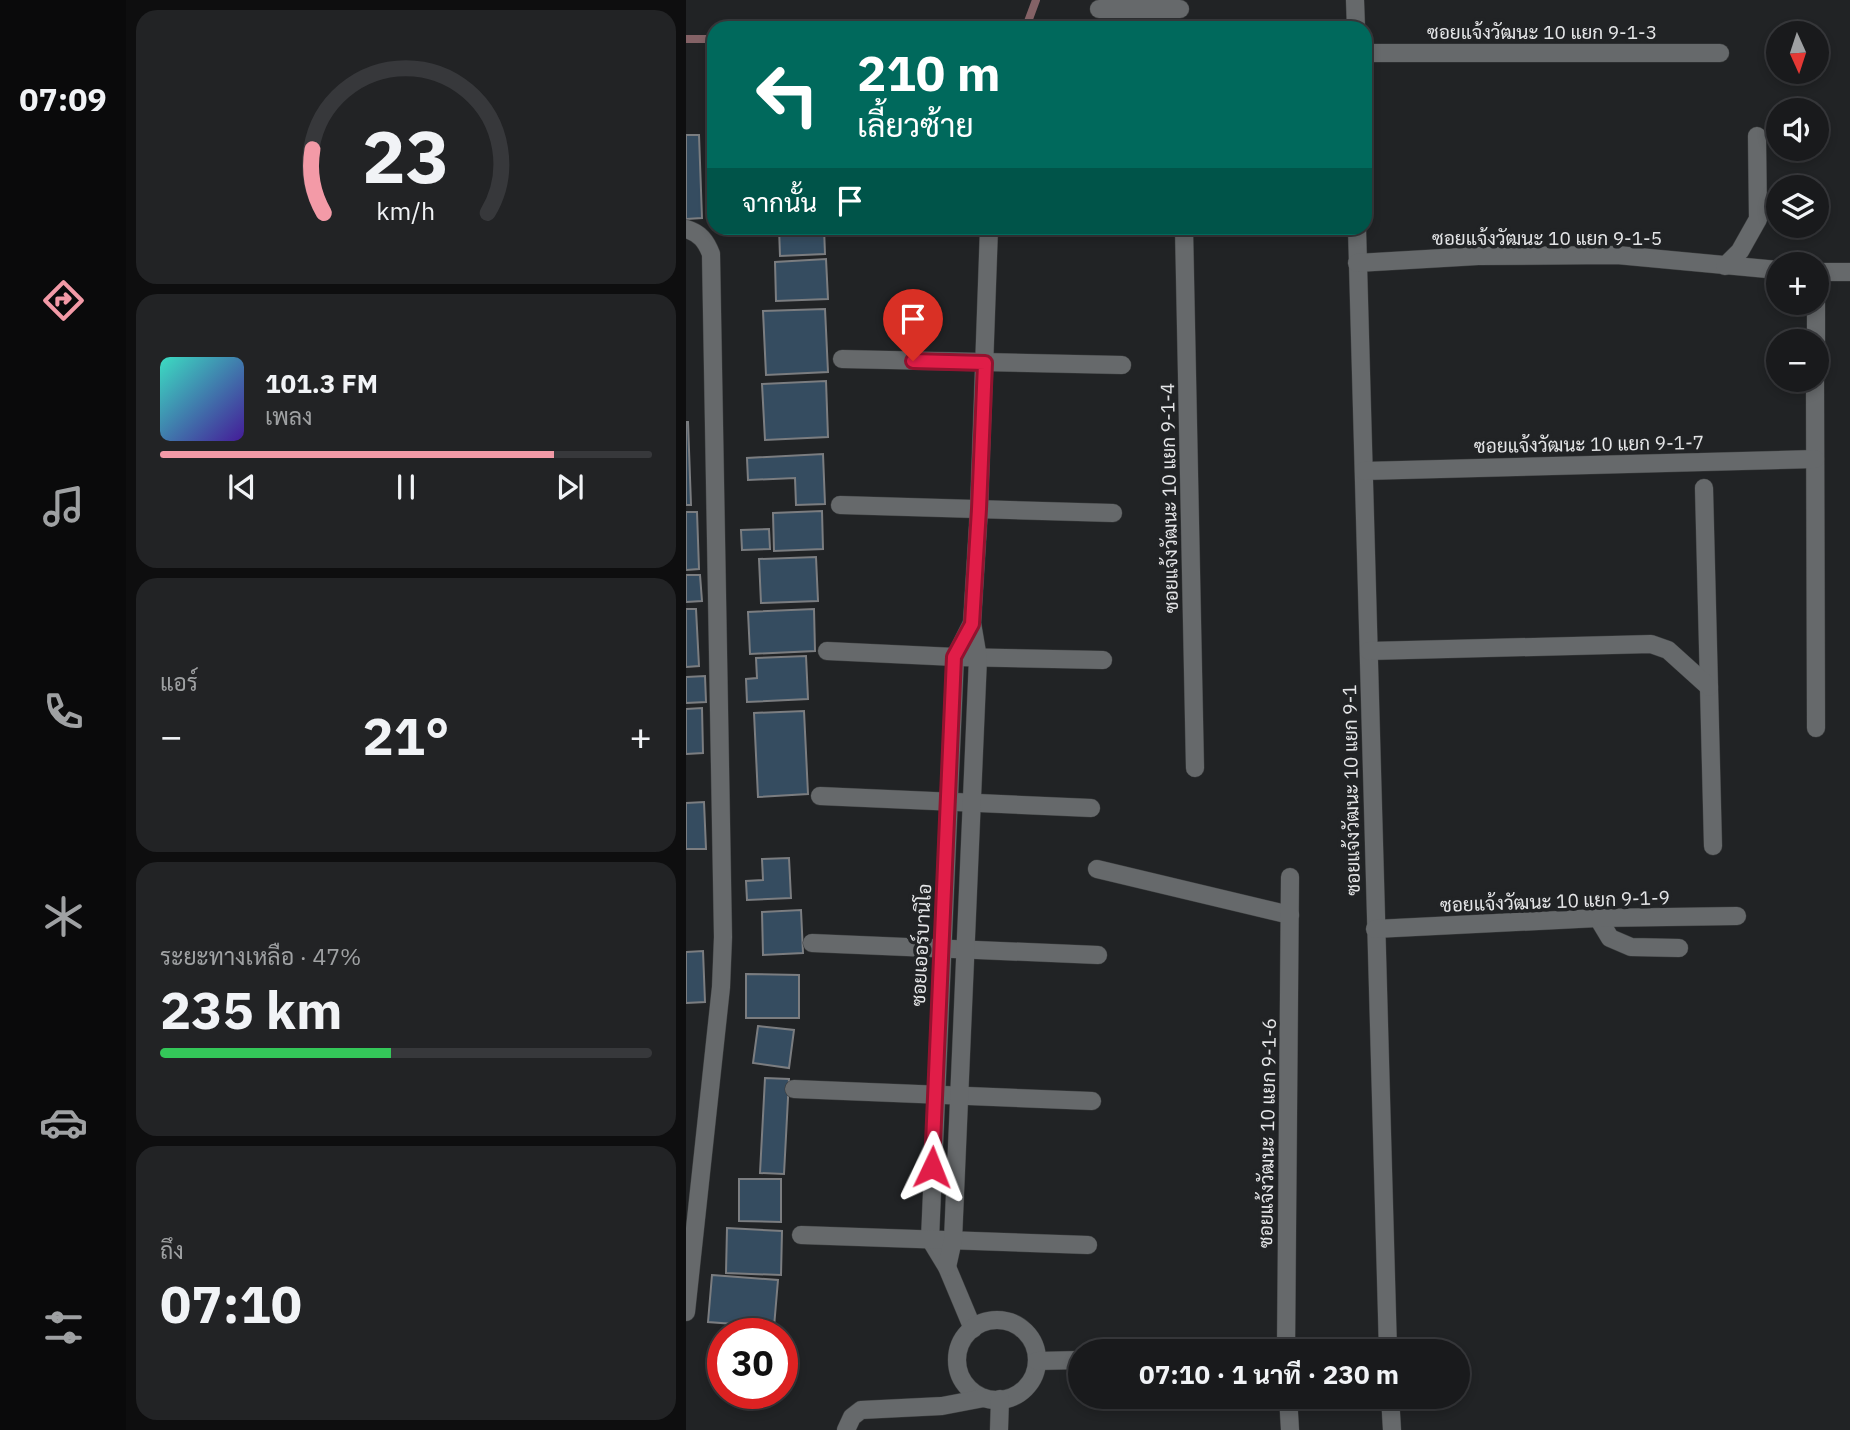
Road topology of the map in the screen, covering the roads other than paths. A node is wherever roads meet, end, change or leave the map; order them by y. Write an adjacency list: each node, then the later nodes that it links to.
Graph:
1 (1355, 0): 4 (street)
2 (1180, 4): 3 (street)
3 (1099, 9)
4 (1356, 21)
5 (1372, 53): 6 (street, ซอยแจ้งวัฒนะ 10 แยก 9-1-3)
6 (1720, 53)
7 (1757, 136): 13 (street)
8 (686, 229): 61 (street)
9 (989, 235): 18 (street, ซอยเออร์บานิโอ)
10 (1184, 235): 35 (street, ซอยแจ้งวัฒนะ 10 แยก 9-1-4)
11 (1357, 235): 12 (street, ซอยแจ้งวัฒนะ 10 แยก 9-1)
12 (1357, 263): 13 (street, ซอยแจ้งวัฒนะ 10 แยก 9-1-5); 22 (street, ซอยแจ้งวัฒนะ 10 แยก 9-1)
13 (1725, 266): 14 (street, ซอยแจ้งวัฒนะ 10 แยก 9-1-5)
14 (1766, 269)
15 (1829, 272): 16 (street)
16 (1850, 272)
17 (842, 359): 18 (street)
18 (985, 363): 19 (street); 25 (street, ซอยเออร์บานิโอ)
19 (1122, 365)
20 (1815, 392): 21 (street)
21 (1815, 459): 22 (street, ซอยแจ้งวัฒนะ 10 แยก 9-1-7); 34 (street)
22 (1364, 471): 29 (street, ซอยแจ้งวัฒนะ 10 แยก 9-1)
23 (1704, 488): 33 (street)
24 (840, 505): 25 (street)
25 (979, 509): 26 (street); 27 (street, ซอยเออร์บานิโอ)
26 (1113, 513)
27 (972, 624): 30 (street, ซอยเออร์บานิโอ); 31 (street, ซอยเออร์บานิโอ)
28 (827, 651): 30 (street)
29 (1369, 651): 33 (street); 46 (street, ซอยแจ้งวัฒนะ 10 แยก 9-1)
30 (954, 657): 31 (street); 37 (street, ซอยเออร์บานิโอ)
31 (978, 657): 32 (street); 38 (street, ซอยเออร์บานิโอ)
32 (1103, 660)
33 (1709, 687): 40 (street)
34 (1816, 728)
35 (1195, 768)
36 (820, 796): 37 (street)
37 (948, 800): 38 (street); 48 (street, ซอยเออร์บานิโอ)
38 (970, 802): 39 (street); 50 (street, ซอยเออร์บานิโอ)
39 (1091, 808)
40 (1713, 846)
41 (1097, 869): 43 (street)
42 (1290, 877): 43 (street, ซอยแจ้งวัฒนะ 10 แยก 9-1-6)
43 (1290, 915): 63 (street, ซอยแจ้งวัฒนะ 10 แยก 9-1-6)
44 (1737, 916): 45 (street, ซอยแจ้งวัฒนะ 10 แยก 9-1-9)
45 (1598, 918): 46 (street, ซอยแจ้งวัฒนะ 10 แยก 9-1-9); 49 (street)
46 (1375, 929): 64 (street, ซอยแจ้งวัฒนะ 10 แยก 9-1)
47 (812, 943): 48 (street)
48 (942, 948): 50 (street); 53 (street, ซอยเออร์บานิโอ)
49 (1679, 948)
50 (964, 949): 51 (street); 54 (street, ซอยเออร์บานิโอ)
51 (1098, 955)
52 (794, 1089): 53 (street)
53 (935, 1095): 54 (street); 57 (street, ซอยเออร์บานิโอ)
54 (957, 1096): 55 (street); 58 (street, ซอยเออร์บานิโอ)
55 (1093, 1101)
56 (800, 1235): 57 (street)
57 (930, 1239): 58 (street); 60 (street)
58 (953, 1240): 59 (street); 60 (street, ซอยเออร์บานิโอ)
59 (1088, 1245)
60 (947, 1267): 62 (street)
61 (686, 1311)
62 (973, 1329): 66 (street); 67 (street)
63 (1286, 1339)
64 (1388, 1339)
65 (1068, 1360): 66 (street)
66 (1037, 1361): 67 (street)
67 (992, 1399): 70 (street); 71 (street)
68 (1289, 1409): 72 (street)
69 (1391, 1409): 73 (street)
70 (846, 1430)
71 (999, 1430)
72 (1290, 1430)
73 (1392, 1430)

